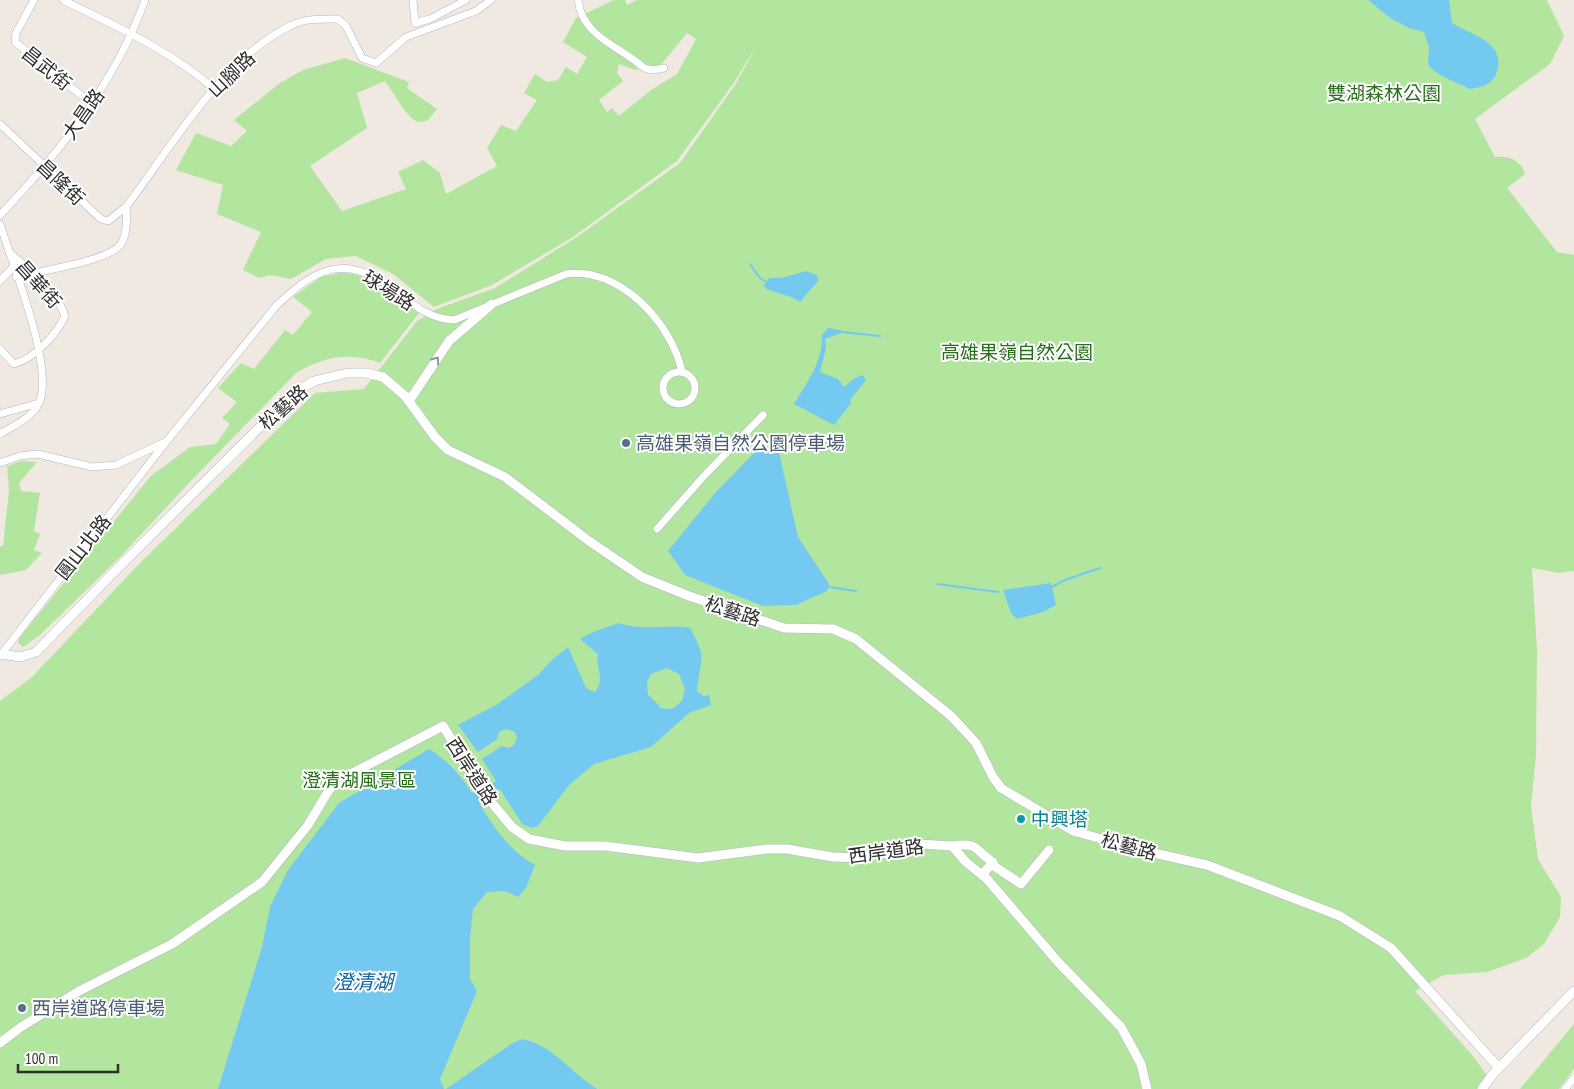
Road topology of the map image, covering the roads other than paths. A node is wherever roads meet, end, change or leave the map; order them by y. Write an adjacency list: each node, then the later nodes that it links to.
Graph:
1 (34, 0): 11 (street, 昌武街)
2 (63, 0): 8 (street)
3 (145, 0): 8 (street, 大昌路)
4 (413, 0): 5 (street)
5 (466, 0)
6 (490, 0): 10 (street, 山腳路)
7 (578, 0): 9 (street)
8 (133, 34): 10 (street); 11 (street, 大昌路)
9 (664, 68)
10 (213, 88): 14 (street, 山腳路)
11 (92, 104): 13 (street, 大昌路)
12 (0, 124): 13 (street, 昌隆街)
13 (45, 168): 14 (street, 昌隆街); 15 (street, 大昌路)
14 (126, 207): 19 (street)
15 (0, 215)
16 (0, 224): 17 (street)
17 (8, 251): 18 (street); 19 (street, 昌華街)
18 (13, 267): 20 (street); 21 (street)
19 (34, 273): 20 (street); 24 (street, 昌華街)
20 (16, 277): 24 (street)
21 (0, 281)
22 (492, 304): 25 (street, 球場路); 27 (street, one-way to 22); 33 (street, 球場路)
23 (0, 349): 24 (street, 昌華街)
24 (39, 349): 28 (street)
25 (682, 372): 25 (street, 球場路)
26 (395, 386): 27 (street, 松藝路); 31 (street); 36 (street, 松藝路)
27 (409, 401): 31 (street, 松藝路)
28 (39, 403): 29 (street); 32 (street)
29 (0, 414)
30 (762, 415): 35 (street)
31 (427, 426): 43 (street, 松藝路)
32 (0, 434)
33 (166, 442): 34 (street, 球場路); 36 (street, 圓山北路)
34 (0, 464)
35 (657, 529)
36 (1, 654)
37 (952, 846): 39 (street, 西岸道路); 40 (street); 42 (street, 西岸道路)
38 (1050, 850): 39 (street, 西岸道路)
39 (991, 864): 40 (street)
40 (982, 875): 45 (street)
41 (1574, 991): 43 (street)
42 (0, 1044)
43 (1498, 1068): 46 (street)
44 (1574, 1078): 47 (street)
45 (1147, 1089)
46 (1482, 1089)
47 (1566, 1089)

